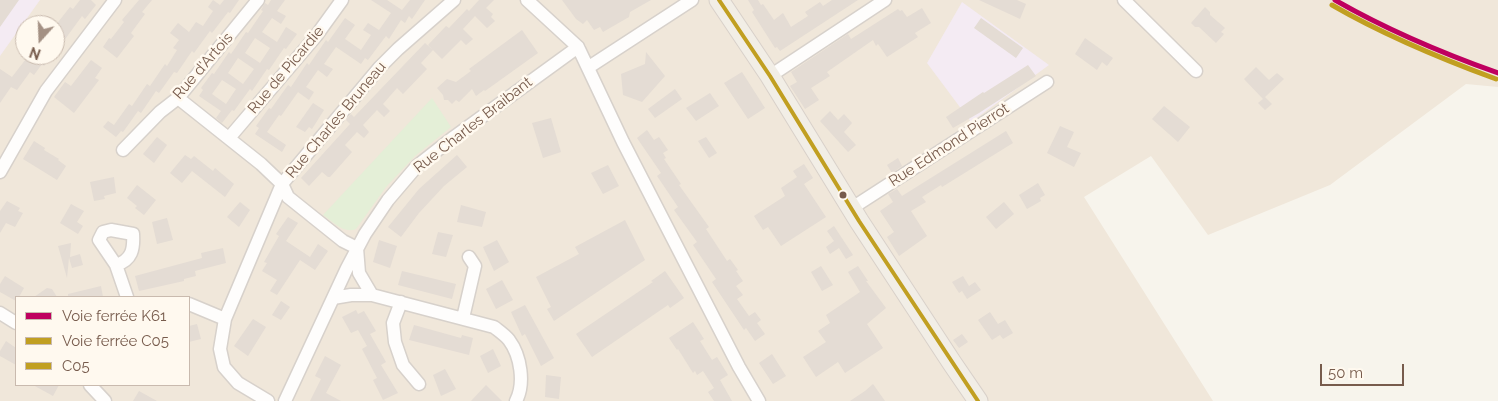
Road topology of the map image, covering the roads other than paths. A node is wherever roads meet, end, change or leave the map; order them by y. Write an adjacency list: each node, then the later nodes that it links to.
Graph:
1 (115, 0): 18 (street)
2 (258, 0): 15 (street, Rue d'Artois)
3 (342, 0): 16 (street, Rue de Picardie)
4 (454, 0): 19 (street, Rue Charles Bruneau)
5 (527, 0): 10 (street)
6 (692, 0): 11 (street)
7 (719, 0): 13 (main road)
8 (1124, 0): 12 (street)
9 (877, 2): 13 (street)
10 (578, 47): 11 (street); 21 (street, Rue Charles Braibant)
11 (589, 67): 39 (street)
12 (1196, 71)
13 (770, 76): 20 (main road)
14 (1047, 82): 20 (street, Rue Edmond Pierrot)
15 (178, 98): 16 (street); 17 (street, Rue d'Artois)
16 (229, 138): 19 (street)
17 (123, 150)
18 (0, 172)
19 (282, 184): 21 (street); 30 (street, Rue Charles Bruneau)
20 (852, 208): 40 (main road)
21 (357, 248): 24 (street); 26 (street, Rue Charles Braibant)
22 (469, 257): 31 (street)
23 (116, 265): 25 (street)
24 (372, 295): 26 (street); 27 (street)
25 (127, 296)
26 (333, 298): 37 (street, Rue Charles Braibant)
27 (401, 302): 31 (street); 33 (street)
28 (190, 304): 30 (street)
29 (0, 313): 32 (street)
30 (225, 318): 36 (street, Rue Charles Bruneau)
31 (463, 318): 38 (street)
32 (15, 322)
33 (419, 384)
34 (91, 386): 35 (street)
35 (104, 401)
36 (268, 401)
37 (285, 401)
38 (516, 401)
39 (759, 401)
40 (978, 401)

